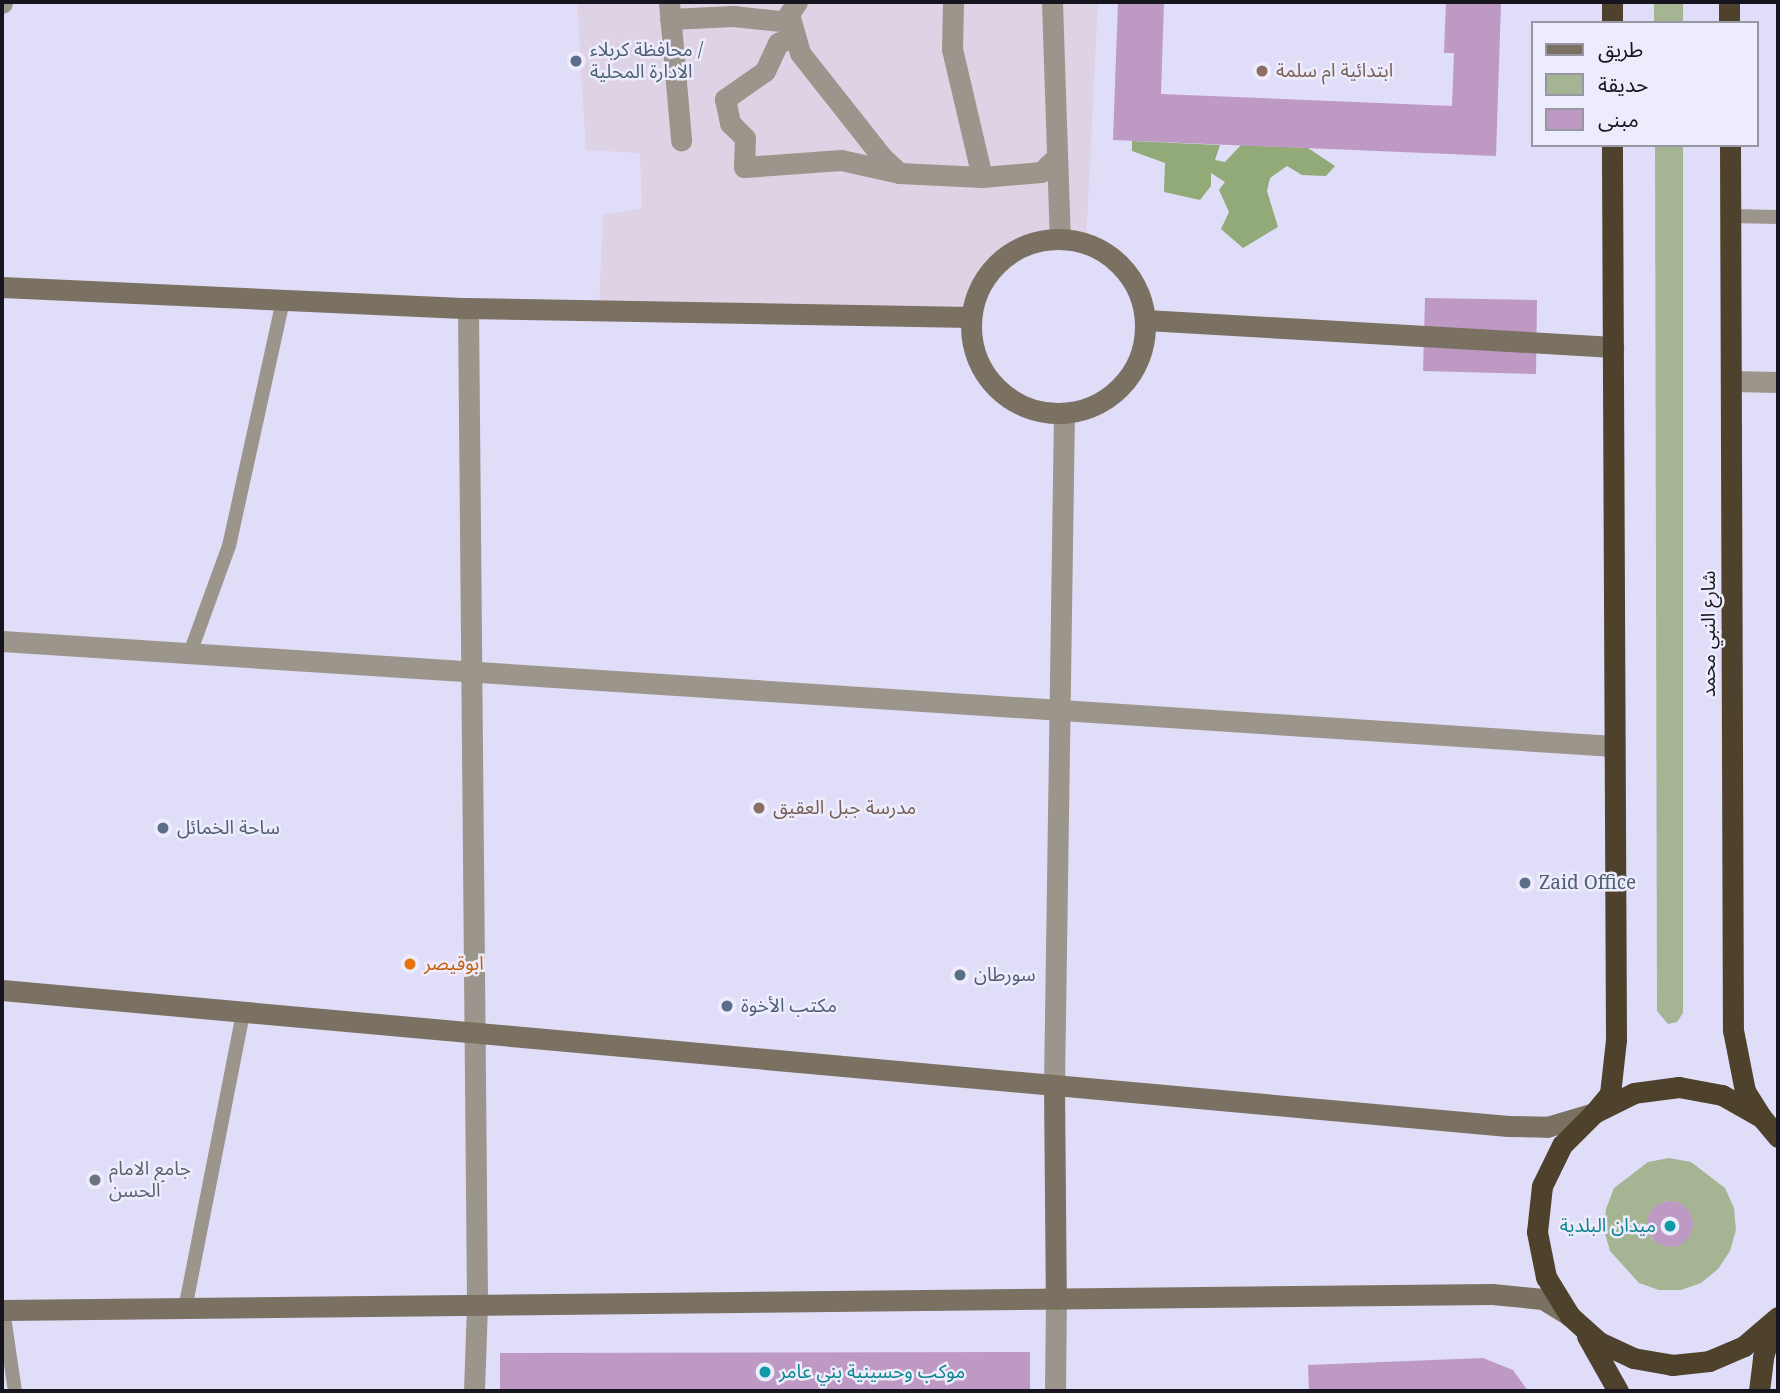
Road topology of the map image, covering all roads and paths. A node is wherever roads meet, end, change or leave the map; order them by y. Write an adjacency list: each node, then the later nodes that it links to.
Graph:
1 (797, 2): 9 (street)
2 (953, 2): 15 (street)
3 (1052, 2): 13 (street)
4 (1612, 2): 7 (highway)
5 (1729, 2): 8 (highway)
6 (669, 10): 9 (street); 10 (street)
7 (1612, 21)
8 (1729, 21)
9 (793, 29): 14 (street); 14 (street)
10 (681, 140)
11 (1612, 147): 24 (highway)
12 (1730, 147): 16 (highway, شارع النبي محمد)
13 (1057, 157): 15 (street); 18 (street)
14 (899, 173): 15 (street)
15 (982, 177)
16 (1731, 216): 17 (lane); 25 (highway, شارع النبي محمد)
17 (1778, 217)
18 (1060, 238): 22 (main road); 23 (main road)
19 (2, 287): 20 (main road)
20 (283, 300): 21 (main road); 29 (lane)
21 (468, 307): 22 (main road); 30 (street)
22 (971, 317): 27 (main road)
23 (1146, 320): 24 (main road); 27 (main road)
24 (1613, 347): 32 (highway)
25 (1731, 381): 26 (street); 38 (highway, شارع النبي محمد)
26 (1778, 382)
27 (1064, 413): 31 (street)
28 (2, 641): 29 (street)
29 (190, 653): 30 (street)
30 (471, 672): 31 (street); 35 (street)
31 (1058, 709): 32 (street); 36 (street)
32 (1614, 746): 37 (highway)
33 (2, 990): 34 (main road)
34 (243, 1012): 35 (main road); 42 (lane)
35 (475, 1033): 36 (main road); 41 (street)
36 (1054, 1085): 37 (main road); 40 (main road)
37 (1594, 1113): 38 (highway); 44 (highway)
38 (1761, 1118): 39 (highway)
39 (1778, 1137)
40 (1055, 1299): 41 (main road); 44 (main road); 48 (street)
41 (477, 1305): 42 (main road); 47 (street)
42 (185, 1309): 43 (main road)
43 (3, 1310): 46 (lane)
44 (1570, 1316): 45 (highway); 49 (highway)
45 (1776, 1319): 50 (highway)
46 (15, 1391)
47 (474, 1391)
48 (1055, 1391)
49 (1618, 1391)
50 (1759, 1391)

